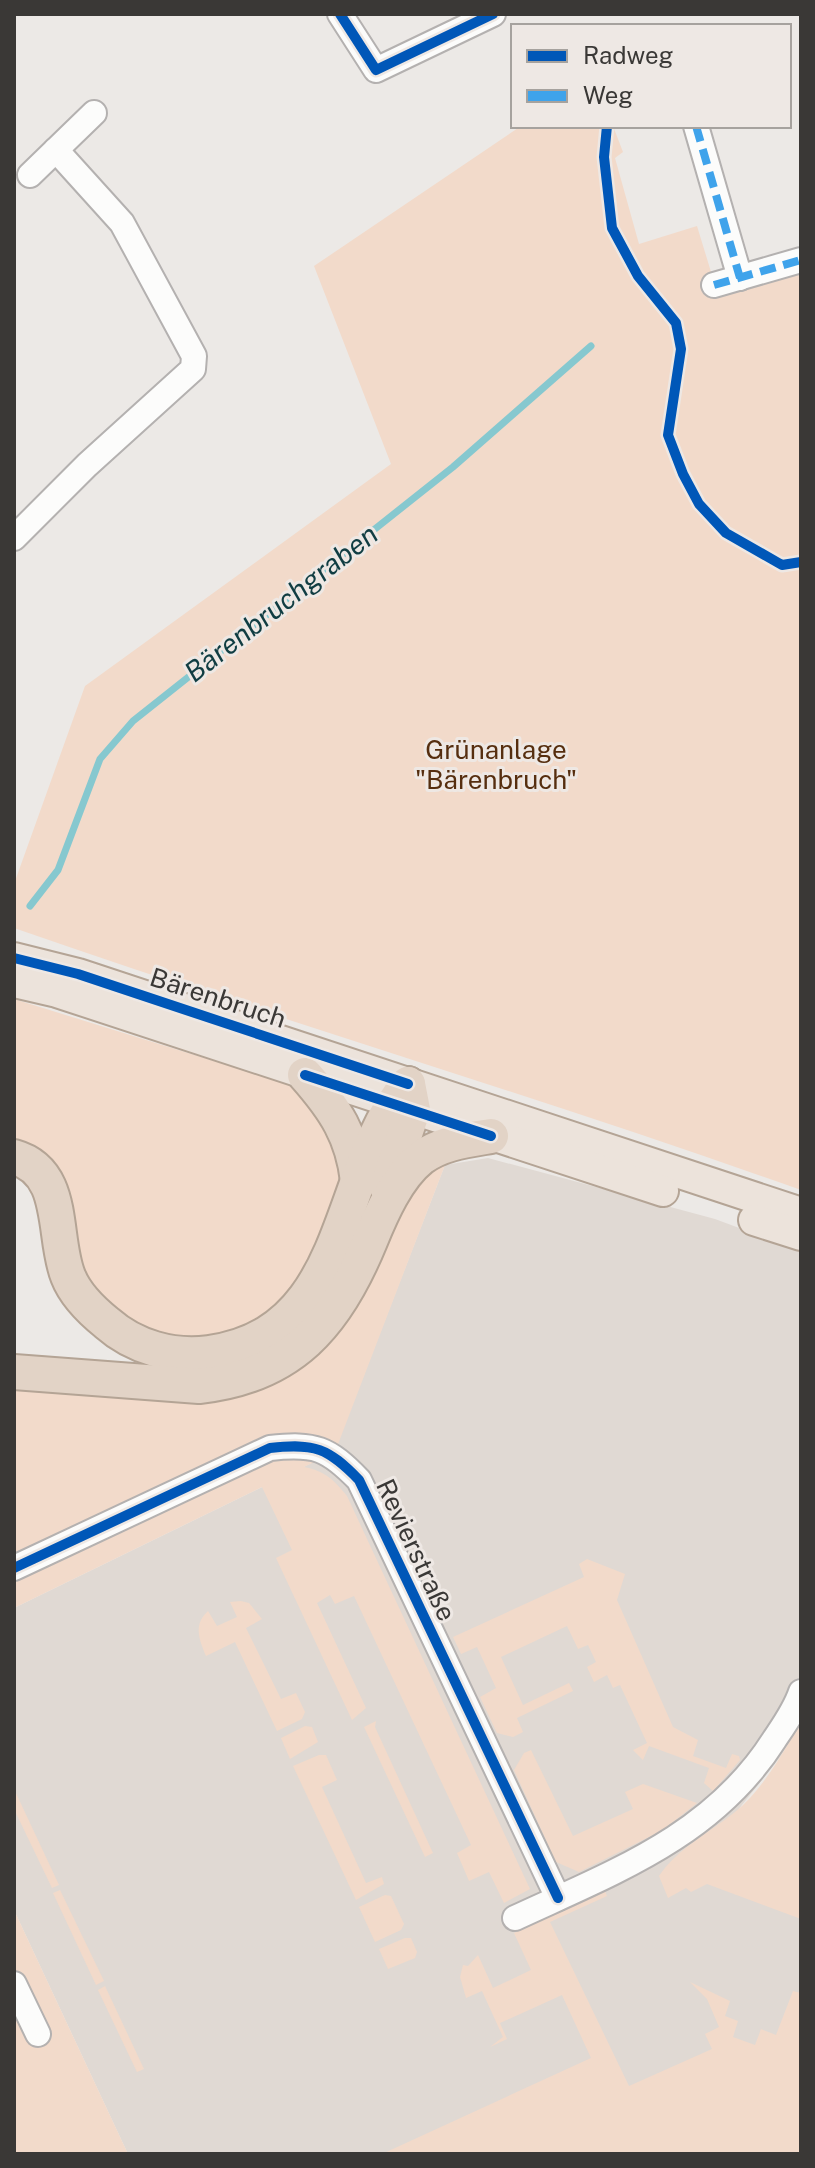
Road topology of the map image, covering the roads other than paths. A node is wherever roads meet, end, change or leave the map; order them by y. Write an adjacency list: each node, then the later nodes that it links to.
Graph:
1 (340, 14): 2 (street)
2 (493, 14)
3 (94, 113): 5 (street)
4 (697, 128): 8 (street)
5 (56, 150): 6 (street); 10 (street)
6 (30, 175)
7 (801, 260): 8 (street)
8 (740, 278): 9 (street)
9 (714, 285)
10 (19, 523)
11 (14, 958): 14 (main road, Bärenbruch)
12 (14, 982): 13 (main road, Bärenbruch)
13 (305, 1075): 14 (main road, Bärenbruch); 17 (highway)
14 (404, 1099): 15 (main road, Bärenbruch); 17 (highway); 18 (main road, Bärenbruch); 19 (highway)
15 (491, 1136): 19 (highway); 20 (main road, Bärenbruch)
16 (14, 1157): 17 (highway)
17 (358, 1181)
18 (801, 1213)
19 (380, 1218): 21 (highway)
20 (801, 1235)
21 (14, 1372)
22 (14, 1568): 24 (street, Revierstraße)
23 (801, 1692): 24 (street)
24 (558, 1898): 25 (street)
25 (515, 1918)
26 (14, 1984): 27 (street)
27 (38, 2034)

